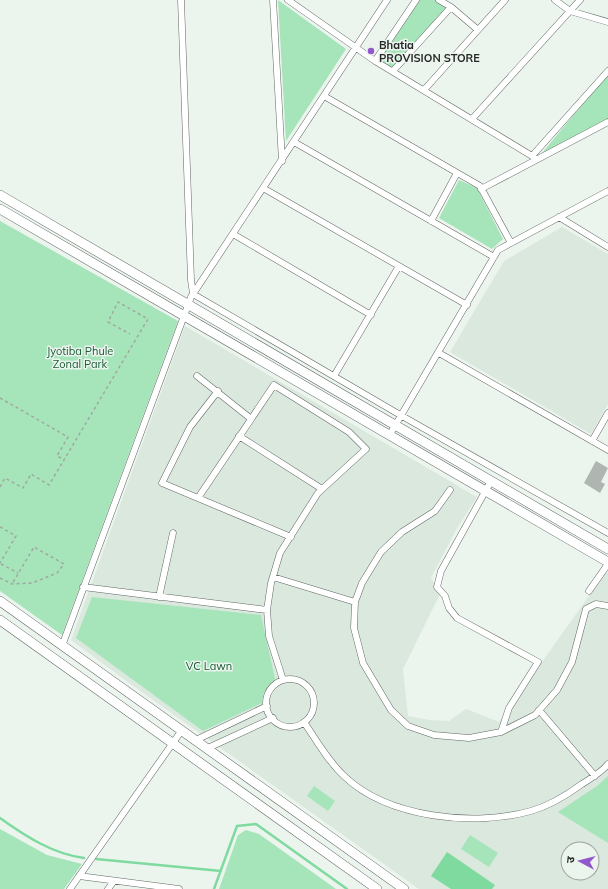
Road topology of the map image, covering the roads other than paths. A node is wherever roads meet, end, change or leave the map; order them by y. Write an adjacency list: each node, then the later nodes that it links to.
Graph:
1 (181, 0): 38 (street)
2 (273, 0): 24 (street)
3 (288, 0): 14 (street)
4 (387, 0): 14 (street)
5 (416, 0): 15 (street)
6 (439, 0): 10 (street)
7 (505, 0): 13 (street)
8 (554, 0): 11 (street)
9 (580, 0): 11 (street)
10 (451, 7): 13 (street); 16 (street)
11 (570, 11): 12 (street); 20 (street)
12 (608, 22)
13 (478, 30): 18 (street)
14 (355, 47): 15 (street); 19 (street)
15 (375, 61): 16 (street)
16 (393, 71): 18 (street)
17 (608, 71): 23 (street)
18 (424, 90): 20 (street)
19 (324, 96): 22 (street); 25 (street)
20 (472, 119): 23 (street)
21 (608, 122): 23 (street)
22 (294, 142): 24 (street); 32 (street)
23 (535, 158): 27 (street)
24 (282, 161): 26 (street)
25 (457, 173): 27 (street); 32 (street)
26 (263, 188): 33 (street); 37 (street)
27 (481, 189): 34 (street)
28 (608, 191): 31 (street)
29 (0, 195): 39 (street)
30 (0, 209): 42 (street)
31 (559, 217): 34 (street); 35 (street)
32 (431, 221): 36 (street)
33 (233, 234): 38 (street); 41 (street)
34 (511, 243): 36 (street)
35 (608, 246)
36 (494, 257): 40 (street)
37 (399, 266): 40 (street); 41 (street)
38 (193, 294): 39 (street); 45 (street)
39 (188, 304): 42 (street); 50 (street)
40 (467, 305): 43 (street)
41 (371, 315): 45 (street)
42 (184, 317): 52 (street); 66 (street)
43 (439, 353): 48 (street); 53 (street)
44 (197, 376): 46 (street)
45 (334, 376): 48 (street)
46 (218, 391): 49 (street); 59 (street)
47 (608, 413): 53 (street)
48 (402, 416): 50 (street); 61 (street)
49 (250, 418): 51 (street); 56 (street)
50 (396, 426): 52 (street); 55 (street)
51 (240, 436): 56 (street); 59 (street)
52 (389, 436): 58 (street)
53 (592, 441): 54 (street)
54 (608, 450)
55 (490, 481): 58 (street); 63 (street)
56 (322, 489): 62 (street)
57 (450, 490): 70 (street)
58 (486, 492): 64 (street); 83 (street)
59 (198, 498): 62 (street)
60 (173, 533): 68 (street)
61 (608, 533)
62 (291, 537): 65 (street)
63 (608, 549)
64 (608, 563): 67 (street)
65 (273, 577): 70 (street); 72 (street)
66 (83, 587): 68 (street); 75 (street)
67 (589, 591)
68 (159, 597): 72 (street)
69 (0, 601): 74 (street)
70 (355, 602): 83 (street)
71 (608, 606): 79 (street)
72 (267, 610): 77 (street)
73 (0, 620): 76 (street)
74 (53, 639): 75 (street); 76 (street)
75 (62, 646): 82 (street)
76 (42, 650): 85 (street)
77 (283, 680): 78 (street); 81 (street)
78 (267, 706): 80 (street); 84 (street)
79 (539, 710): 83 (street); 88 (street)
80 (273, 718): 81 (street); 86 (street)
81 (304, 722): 88 (street)
82 (182, 730): 84 (street); 85 (street)
83 (501, 732)
84 (196, 740): 86 (street)
85 (172, 743): 89 (street); 95 (street)
86 (208, 748): 96 (street)
87 (608, 764): 88 (street)
88 (595, 776)
89 (80, 876): 90 (street); 92 (street)
90 (114, 881): 91 (street); 93 (street)
91 (147, 887): 94 (street)
92 (70, 889)
93 (108, 889)
94 (179, 889)
95 (377, 889)
96 (404, 889)

